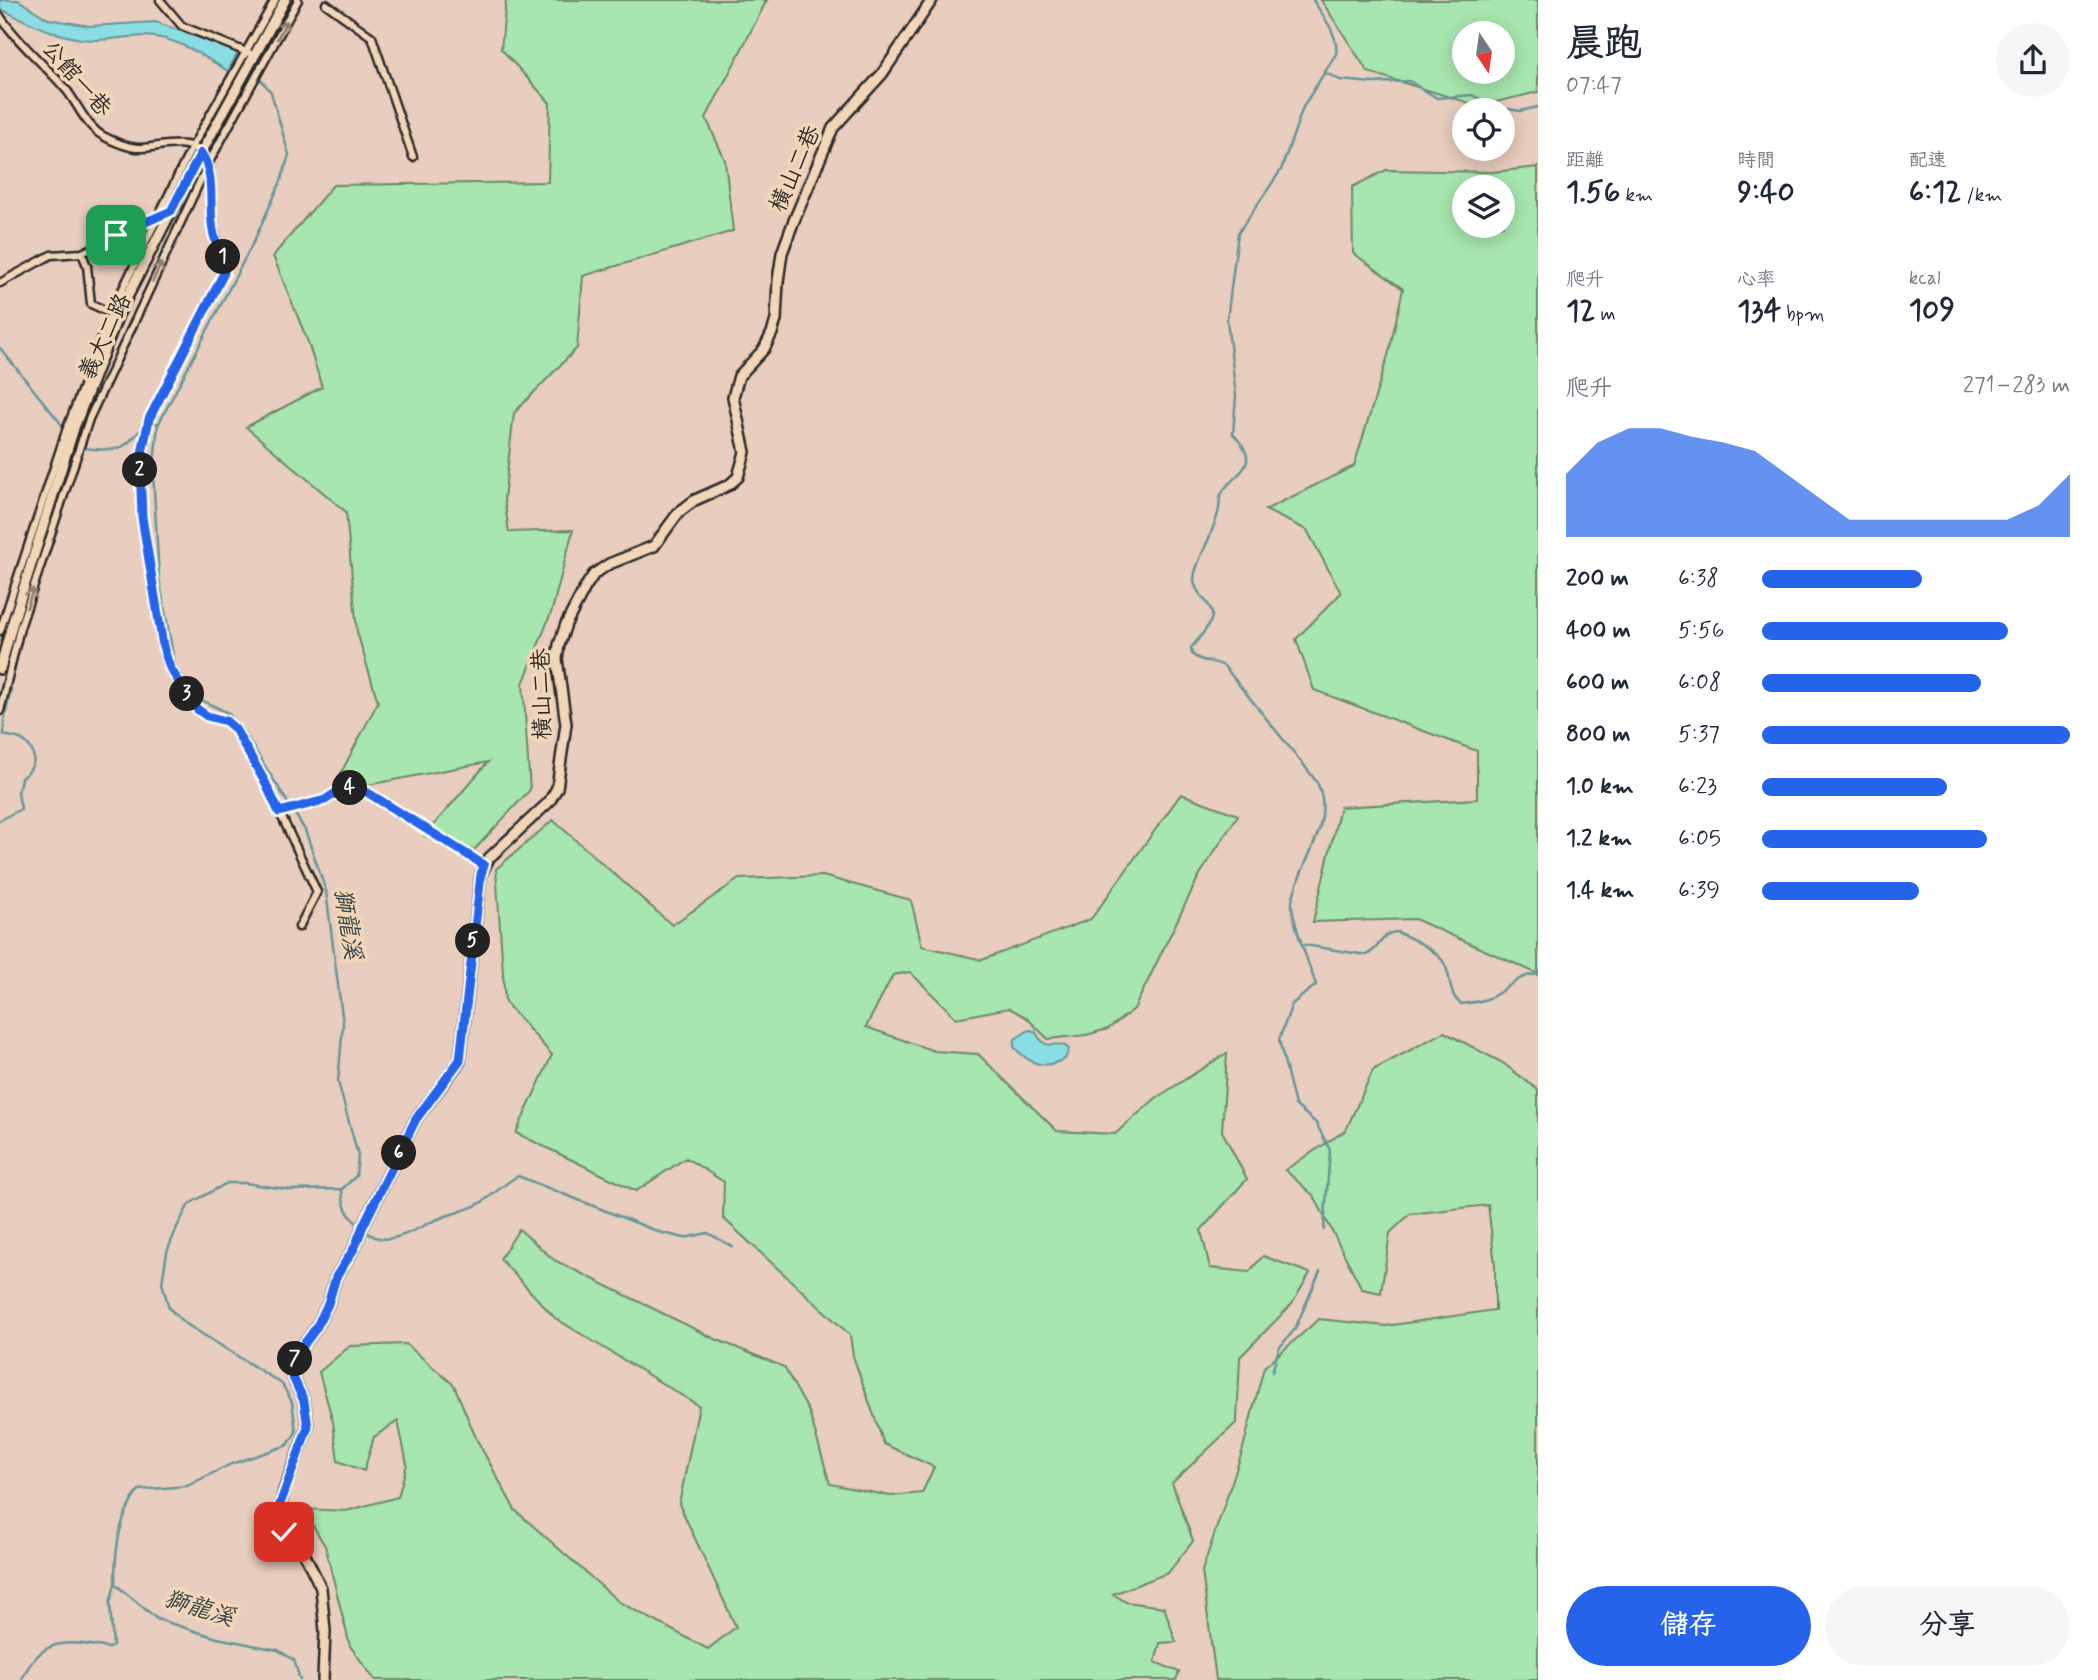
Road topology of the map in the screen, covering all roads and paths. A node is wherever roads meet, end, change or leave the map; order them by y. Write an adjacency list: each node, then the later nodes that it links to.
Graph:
1 (159, 0): 8 (street)
2 (275, 0): 8 (street, 義大二路)
3 (285, 0): 8 (street, 義大二路)
4 (299, 0): 13 (street, 義大二路, one-way to 4)
5 (932, 0): 23 (street, 橫山二巷)
6 (326, 4): 12 (street)
7 (0, 16): 10 (street, 公館一巷)
8 (251, 54): 9 (street, 義大二路)
9 (235, 82): 10 (street, 義大二路); 11 (street, 義大二路)
10 (192, 147): 11 (street); 15 (street, 義大二路)
11 (201, 153): 13 (street); 14 (street, 義大二路)
12 (413, 157)
13 (208, 164): 21 (street, 義大二路, one-way to 13); 22 (street)
14 (171, 211): 15 (street); 18 (street, 義大二路)
15 (158, 217): 16 (street); 18 (street, 義大二路)
16 (82, 253): 17 (street); 18 (street)
17 (0, 283)
18 (115, 314): 19 (street, 義大二路); 20 (street, 義大二路)
19 (0, 631)
20 (0, 669)
21 (0, 711)
22 (283, 811): 23 (street); 24 (street)
23 (484, 865): 25 (street)
24 (299, 928)
25 (323, 1680)

